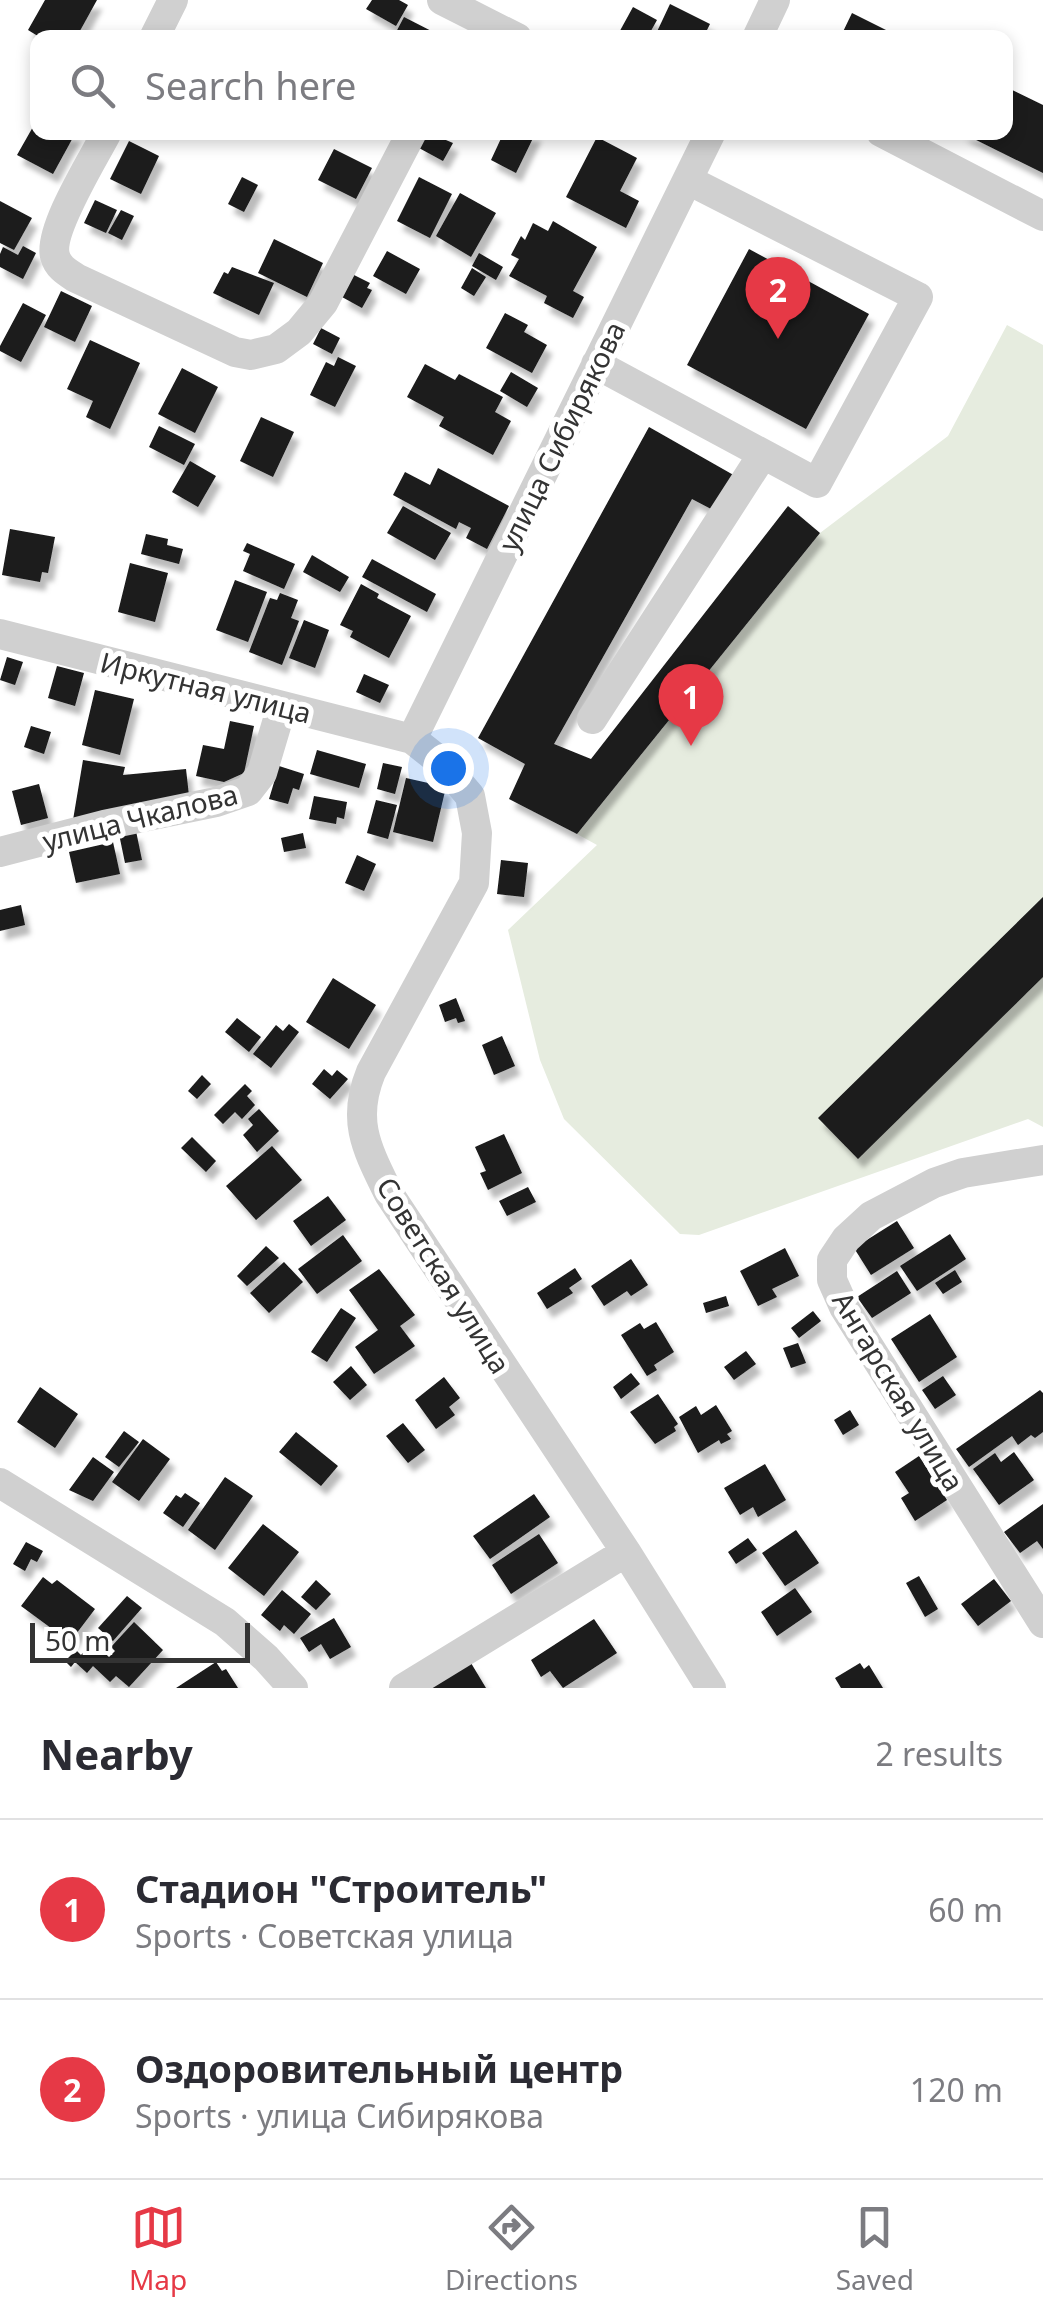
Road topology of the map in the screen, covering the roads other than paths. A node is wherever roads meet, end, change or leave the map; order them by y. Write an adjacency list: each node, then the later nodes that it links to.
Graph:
1 (173, 0): 5 (street)
2 (442, 0): 4 (street)
3 (775, 0): 6 (street)
4 (467, 26)
5 (158, 30)
6 (761, 30)
7 (103, 140): 8 (street)
8 (408, 140)
9 (706, 140): 11 (street, улица Сибирякова)
10 (896, 140): 12 (street)
11 (688, 180): 13 (street, улица Сибирякова); 14 (street)
12 (1043, 216)
13 (596, 364): 14 (street); 18 (street, улица Сибирякова)
14 (762, 454): 17 (street)
15 (0, 634): 16 (street, Иркутная улица)
16 (282, 706): 18 (street, Иркутная улица); 19 (street, улица Чкалова)
17 (592, 719)
18 (412, 739): 22 (street, Советская улица)
19 (0, 852)
20 (1043, 1160): 23 (street, Ангарская улица)
21 (0, 1482): 24 (street)
22 (626, 1552): 25 (street); 26 (street, Советская улица)
23 (1043, 1622)
24 (292, 1688)
25 (404, 1688)
26 (711, 1688)

